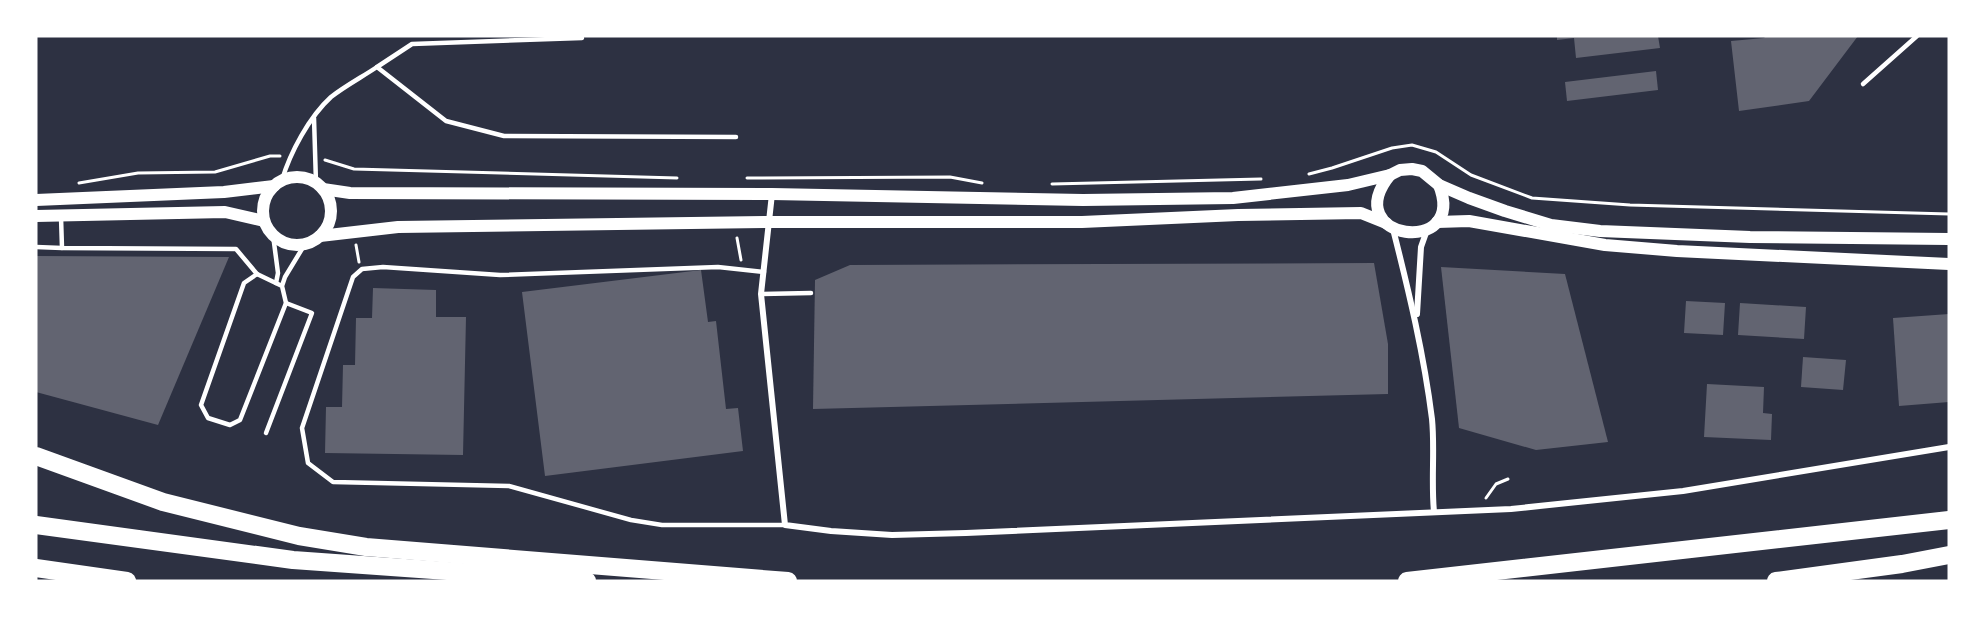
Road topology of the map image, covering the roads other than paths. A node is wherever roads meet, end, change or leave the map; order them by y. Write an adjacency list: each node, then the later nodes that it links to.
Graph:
1 (415, 36): 4 (lane)
2 (1917, 36): 6 (lane)
3 (582, 38): 4 (lane)
4 (412, 44): 5 (lane)
5 (378, 67): 7 (lane); 8 (lane)
6 (1863, 84)
7 (314, 116): 10 (lane); 12 (lane)
8 (736, 137)
9 (1390, 175): 11 (main road); 13 (main road); 19 (main road)
10 (278, 183): 12 (main road); 14 (main road); 17 (main road)
11 (1439, 185): 20 (main road); 23 (main road)
12 (320, 186): 13 (main road); 22 (main road)
13 (772, 194): 18 (street)
14 (36, 200)
15 (36, 216): 16 (main road)
16 (61, 216): 17 (main road); 26 (lane)
17 (264, 222): 21 (main road)
18 (769, 222): 19 (main road); 22 (main road); 28 (street)
19 (1390, 226): 20 (main road); 35 (street)
20 (1432, 226): 27 (main road); 35 (street)
21 (273, 235): 24 (main road); 30 (lane)
22 (320, 236): 24 (main road)
23 (1949, 239)
24 (305, 244): 31 (lane)
25 (36, 247): 26 (lane)
26 (62, 248): 29 (lane)
27 (1949, 264)
28 (764, 272): 33 (street); 42 (lane)
29 (257, 274): 30 (lane); 34 (lane)
30 (276, 283): 31 (lane)
31 (282, 286): 34 (lane)
32 (811, 293): 33 (lane)
33 (761, 294): 42 (street)
34 (286, 303): 36 (lane)
35 (1416, 321): 39 (street)
36 (266, 433)
37 (1949, 447): 39 (street)
38 (36, 456): 47 (highway)
39 (1434, 512): 42 (street)
40 (1949, 520): 48 (highway)
41 (36, 525): 46 (highway)
42 (785, 525)
43 (1949, 555): 49 (highway)
44 (36, 568): 45 (highway)
45 (127, 581)
46 (587, 581)
47 (788, 581)
48 (1407, 581)
49 (1776, 581)

